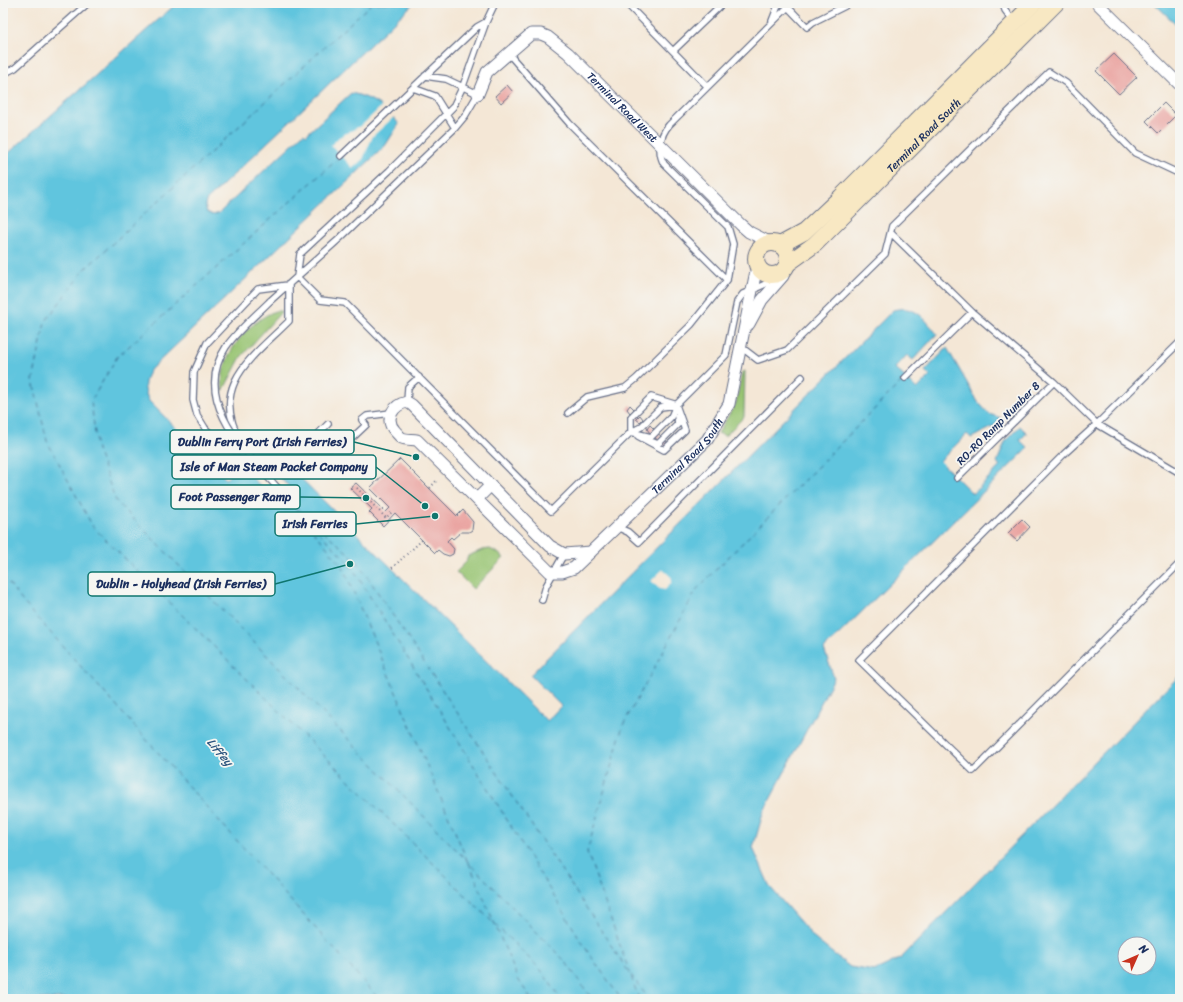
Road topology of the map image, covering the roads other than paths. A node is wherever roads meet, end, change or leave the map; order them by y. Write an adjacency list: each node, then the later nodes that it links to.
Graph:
1 (88, 3): 19 (lane)
2 (495, 3): 14 (lane)
3 (626, 3): 17 (lane)
4 (723, 3): 11 (lane)
5 (779, 3): 16 (lane)
6 (792, 3): 12 (lane)
7 (1003, 3): 15 (lane)
8 (1034, 3): 15 (street, Terminal Road South)
9 (1056, 3): 34 (street, Terminal Road South)
10 (1097, 3): 21 (street)
11 (716, 5): 17 (lane)
12 (786, 5): 13 (lane); 16 (lane)
13 (845, 6)
14 (486, 22): 20 (lane); 22 (lane)
15 (1015, 22): 32 (street, Terminal Road South)
16 (771, 24): 23 (lane)
17 (673, 51): 23 (lane)
18 (508, 53): 25 (street, Terminal Road West); 28 (street, Terminal Road West); 36 (lane)
19 (3, 74)
20 (425, 76): 22 (lane); 24 (lane)
21 (1180, 85)
22 (464, 86): 25 (lane); 26 (lane)
23 (707, 86): 28 (lane)
24 (413, 88): 26 (lane); 29 (lane)
25 (478, 94): 27 (lane)
26 (446, 114): 27 (lane); 35 (lane)
27 (455, 128): 35 (lane)
28 (660, 145): 32 (street, Terminal Road West); 36 (lane)
29 (341, 156)
30 (1180, 174): 31 (lane)
31 (891, 233): 39 (lane); 42 (lane)
32 (776, 244): 33 (street); 34 (street)
33 (757, 266): 34 (street); 38 (street, Terminal Road South)
34 (783, 269): 38 (lane); 40 (street, Terminal Road South)
35 (297, 277): 37 (lane); 43 (lane)
36 (727, 280): 50 (lane)
37 (289, 285): 54 (lane); 54 (lane); 54 (lane, bridge)
38 (753, 289): 40 (street, Terminal Road South); 48 (lane)
39 (972, 312): 45 (lane); 46 (lane)
40 (743, 336): 42 (street, Terminal Road South)
41 (1180, 342): 52 (lane)
42 (741, 347): 59 (street, Terminal Road South)
43 (418, 377): 47 (lane); 53 (lane)
44 (802, 377): 59 (lane)
45 (905, 378)
46 (1054, 382): 52 (lane); 56 (lane, RO-RO Ramp Number 8)
47 (407, 402): 49 (street); 57 (street)
48 (676, 405): 53 (lane); 53 (lane); 53 (lane); 53 (lane); 53 (lane)
49 (391, 412): 51 (lane); 58 (street)
50 (568, 412)
51 (328, 424)
52 (1097, 424): 55 (lane); 62 (lane)
53 (631, 432)
54 (249, 455)
55 (1180, 473)
56 (957, 478)
57 (491, 486): 58 (street); 61 (street)
58 (477, 499): 63 (street)
59 (617, 527): 60 (street, Terminal Road South)
60 (591, 552): 61 (street); 63 (street, Terminal Road South)
61 (564, 554): 63 (lane)
62 (1180, 563)
63 (554, 572): 64 (lane)
64 (542, 600)

